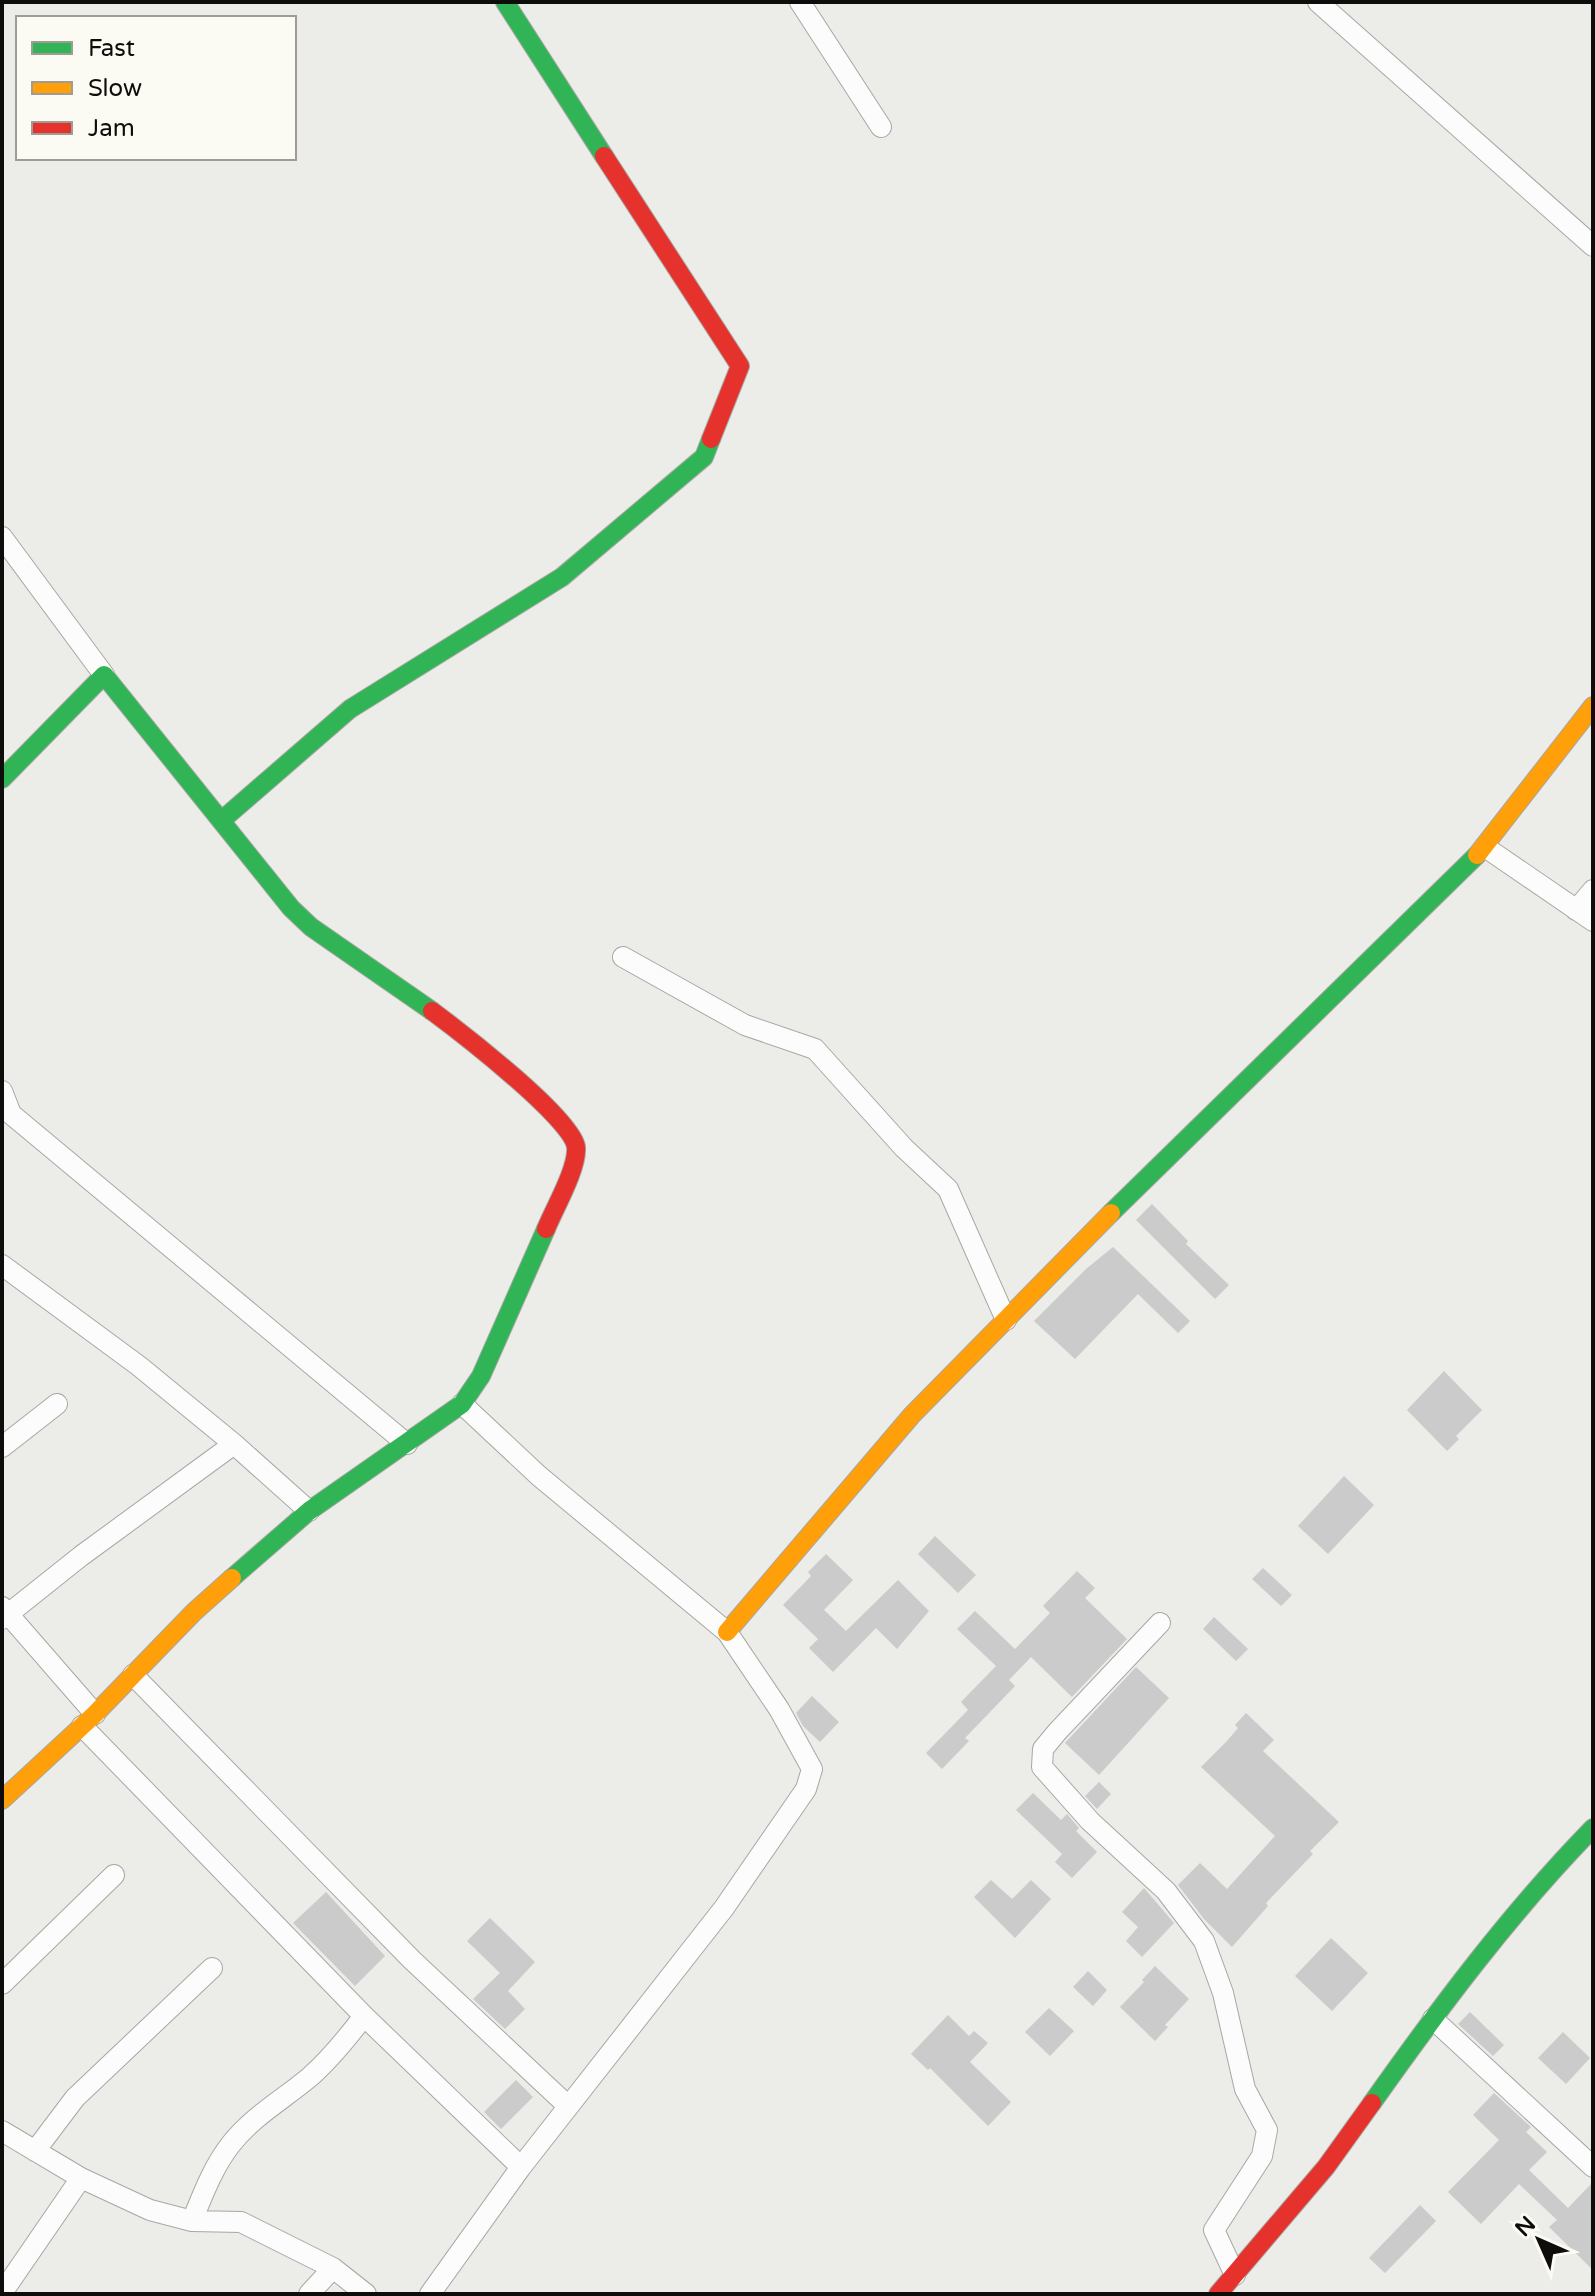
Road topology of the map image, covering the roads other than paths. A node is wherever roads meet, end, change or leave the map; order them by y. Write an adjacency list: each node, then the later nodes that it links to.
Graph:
1 (505, 2): 10 (street)
2 (800, 2): 4 (street)
3 (1318, 2): 5 (street)
4 (881, 127)
5 (1593, 246)
6 (2, 537): 7 (street)
7 (104, 675): 9 (street); 10 (street)
8 (1593, 706): 11 (street)
9 (2, 779)
10 (222, 820): 19 (street)
11 (1485, 847): 13 (street); 17 (street)
12 (1593, 890): 13 (street)
13 (1585, 915)
14 (623, 957): 17 (street)
15 (2, 1091): 21 (street)
16 (2, 1265): 20 (street)
17 (1006, 1320): 26 (street)
18 (57, 1404): 22 (street)
19 (462, 1404): 21 (street); 26 (street)
20 (234, 1444): 23 (street); 24 (street)
21 (407, 1444): 23 (street)
22 (2, 1447)
23 (309, 1511): 27 (street)
24 (4, 1613): 28 (street)
25 (1160, 1623): 44 (street)
26 (727, 1632): 36 (street)
27 (133, 1675): 28 (street); 36 (street)
28 (88, 1720): 29 (street); 34 (street)
29 (2, 1800)
30 (1593, 1828): 35 (street)
31 (114, 1875): 33 (street)
32 (212, 1968): 38 (street)
33 (2, 1984)
34 (364, 2016): 39 (street); 42 (street)
35 (1433, 2019): 40 (street); 44 (street)
36 (568, 2106): 39 (street)
37 (2, 2131): 38 (street)
38 (35, 2151): 41 (street)
39 (521, 2167): 48 (street)
40 (1593, 2167)
41 (81, 2178): 42 (street); 45 (street)
42 (192, 2221): 43 (street)
43 (333, 2268): 46 (street); 47 (street)
44 (1235, 2275): 49 (street)
45 (2, 2293)
46 (309, 2294)
47 (366, 2294)
48 (430, 2294)
49 (1218, 2294)

